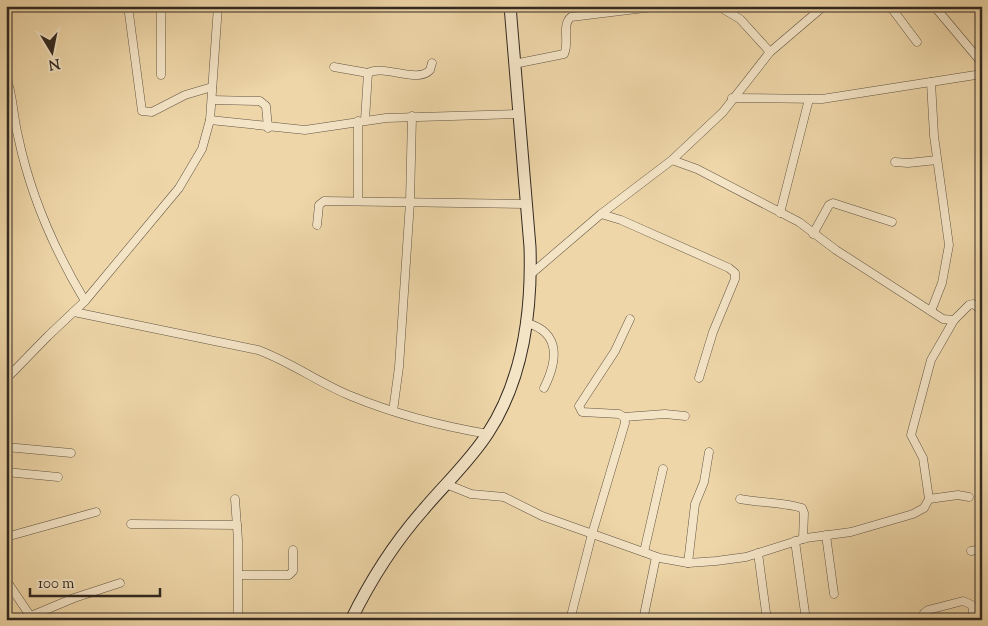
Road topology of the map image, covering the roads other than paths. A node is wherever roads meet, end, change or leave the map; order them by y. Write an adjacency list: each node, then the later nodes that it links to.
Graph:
1 (128, 6): 21 (street)
2 (161, 6): 18 (street)
3 (218, 6): 21 (street)
4 (510, 6): 14 (main road)
5 (662, 6): 14 (street)
6 (718, 6): 11 (street)
7 (824, 6): 11 (street)
8 (890, 6): 10 (street)
9 (934, 6): 13 (street)
10 (917, 42)
11 (770, 52): 22 (street)
12 (432, 63): 16 (street)
13 (982, 63)
14 (514, 64): 25 (main road)
15 (334, 67): 16 (street)
16 (368, 73): 28 (street)
17 (982, 74): 20 (street)
18 (161, 75)
19 (6, 76): 42 (street)
20 (931, 82): 23 (street); 31 (street)
21 (212, 87): 24 (street)
22 (732, 98): 23 (street); 30 (street)
23 (809, 99): 36 (street)
24 (212, 100): 27 (street); 29 (street)
25 (518, 114): 26 (street); 35 (main road)
26 (412, 116): 28 (street); 34 (street)
27 (210, 120): 29 (street); 42 (street)
28 (362, 120): 29 (street); 33 (street)
29 (268, 128)
30 (672, 160): 36 (street); 37 (street)
31 (937, 160): 32 (street); 44 (street)
32 (895, 162)
33 (358, 201): 34 (street); 39 (street)
34 (410, 202): 35 (street); 52 (street)
35 (526, 204): 41 (main road)
36 (780, 213): 40 (street)
37 (601, 214): 41 (street); 50 (street)
38 (892, 222): 40 (street)
39 (317, 225)
40 (814, 234): 44 (street)
41 (531, 274): 48 (main road)
42 (86, 302): 45 (street)
43 (982, 310): 47 (street)
44 (931, 311): 47 (street)
45 (74, 312): 49 (street); 52 (street)
46 (630, 319): 54 (street)
47 (954, 320): 66 (street)
48 (527, 322): 51 (street); 55 (main road)
49 (8, 377)
50 (699, 378)
51 (544, 388)
52 (393, 411): 55 (street)
53 (685, 416): 54 (street)
54 (624, 417): 70 (street)
55 (488, 434): 62 (main road)
56 (6, 447): 57 (street)
57 (71, 452)
58 (709, 452): 80 (street)
59 (663, 469): 77 (street)
60 (6, 472): 61 (street)
61 (58, 478)
62 (446, 484): 70 (street); 87 (main road)
63 (970, 497): 66 (street)
64 (235, 499): 69 (street)
65 (740, 499): 73 (street)
66 (929, 499): 71 (street)
67 (96, 512): 72 (street)
68 (131, 524): 69 (street)
69 (237, 525): 81 (street)
70 (592, 534): 77 (street); 88 (street)
71 (826, 534): 73 (street); 84 (street)
72 (6, 537)
73 (799, 540): 78 (street); 91 (street)
74 (982, 549): 76 (street)
75 (293, 550): 81 (street)
76 (971, 551)
77 (644, 552): 79 (street)
78 (758, 553): 80 (street); 90 (street)
79 (656, 557): 80 (street); 89 (street)
80 (688, 563)
81 (239, 575): 86 (street)
82 (6, 580): 85 (street)
83 (120, 583): 85 (street)
84 (834, 594)
85 (32, 618)
86 (238, 620)
87 (351, 620)
88 (570, 620)
89 (643, 620)
90 (767, 620)
91 (806, 620)
92 (924, 620): 93 (street)
93 (974, 620)

